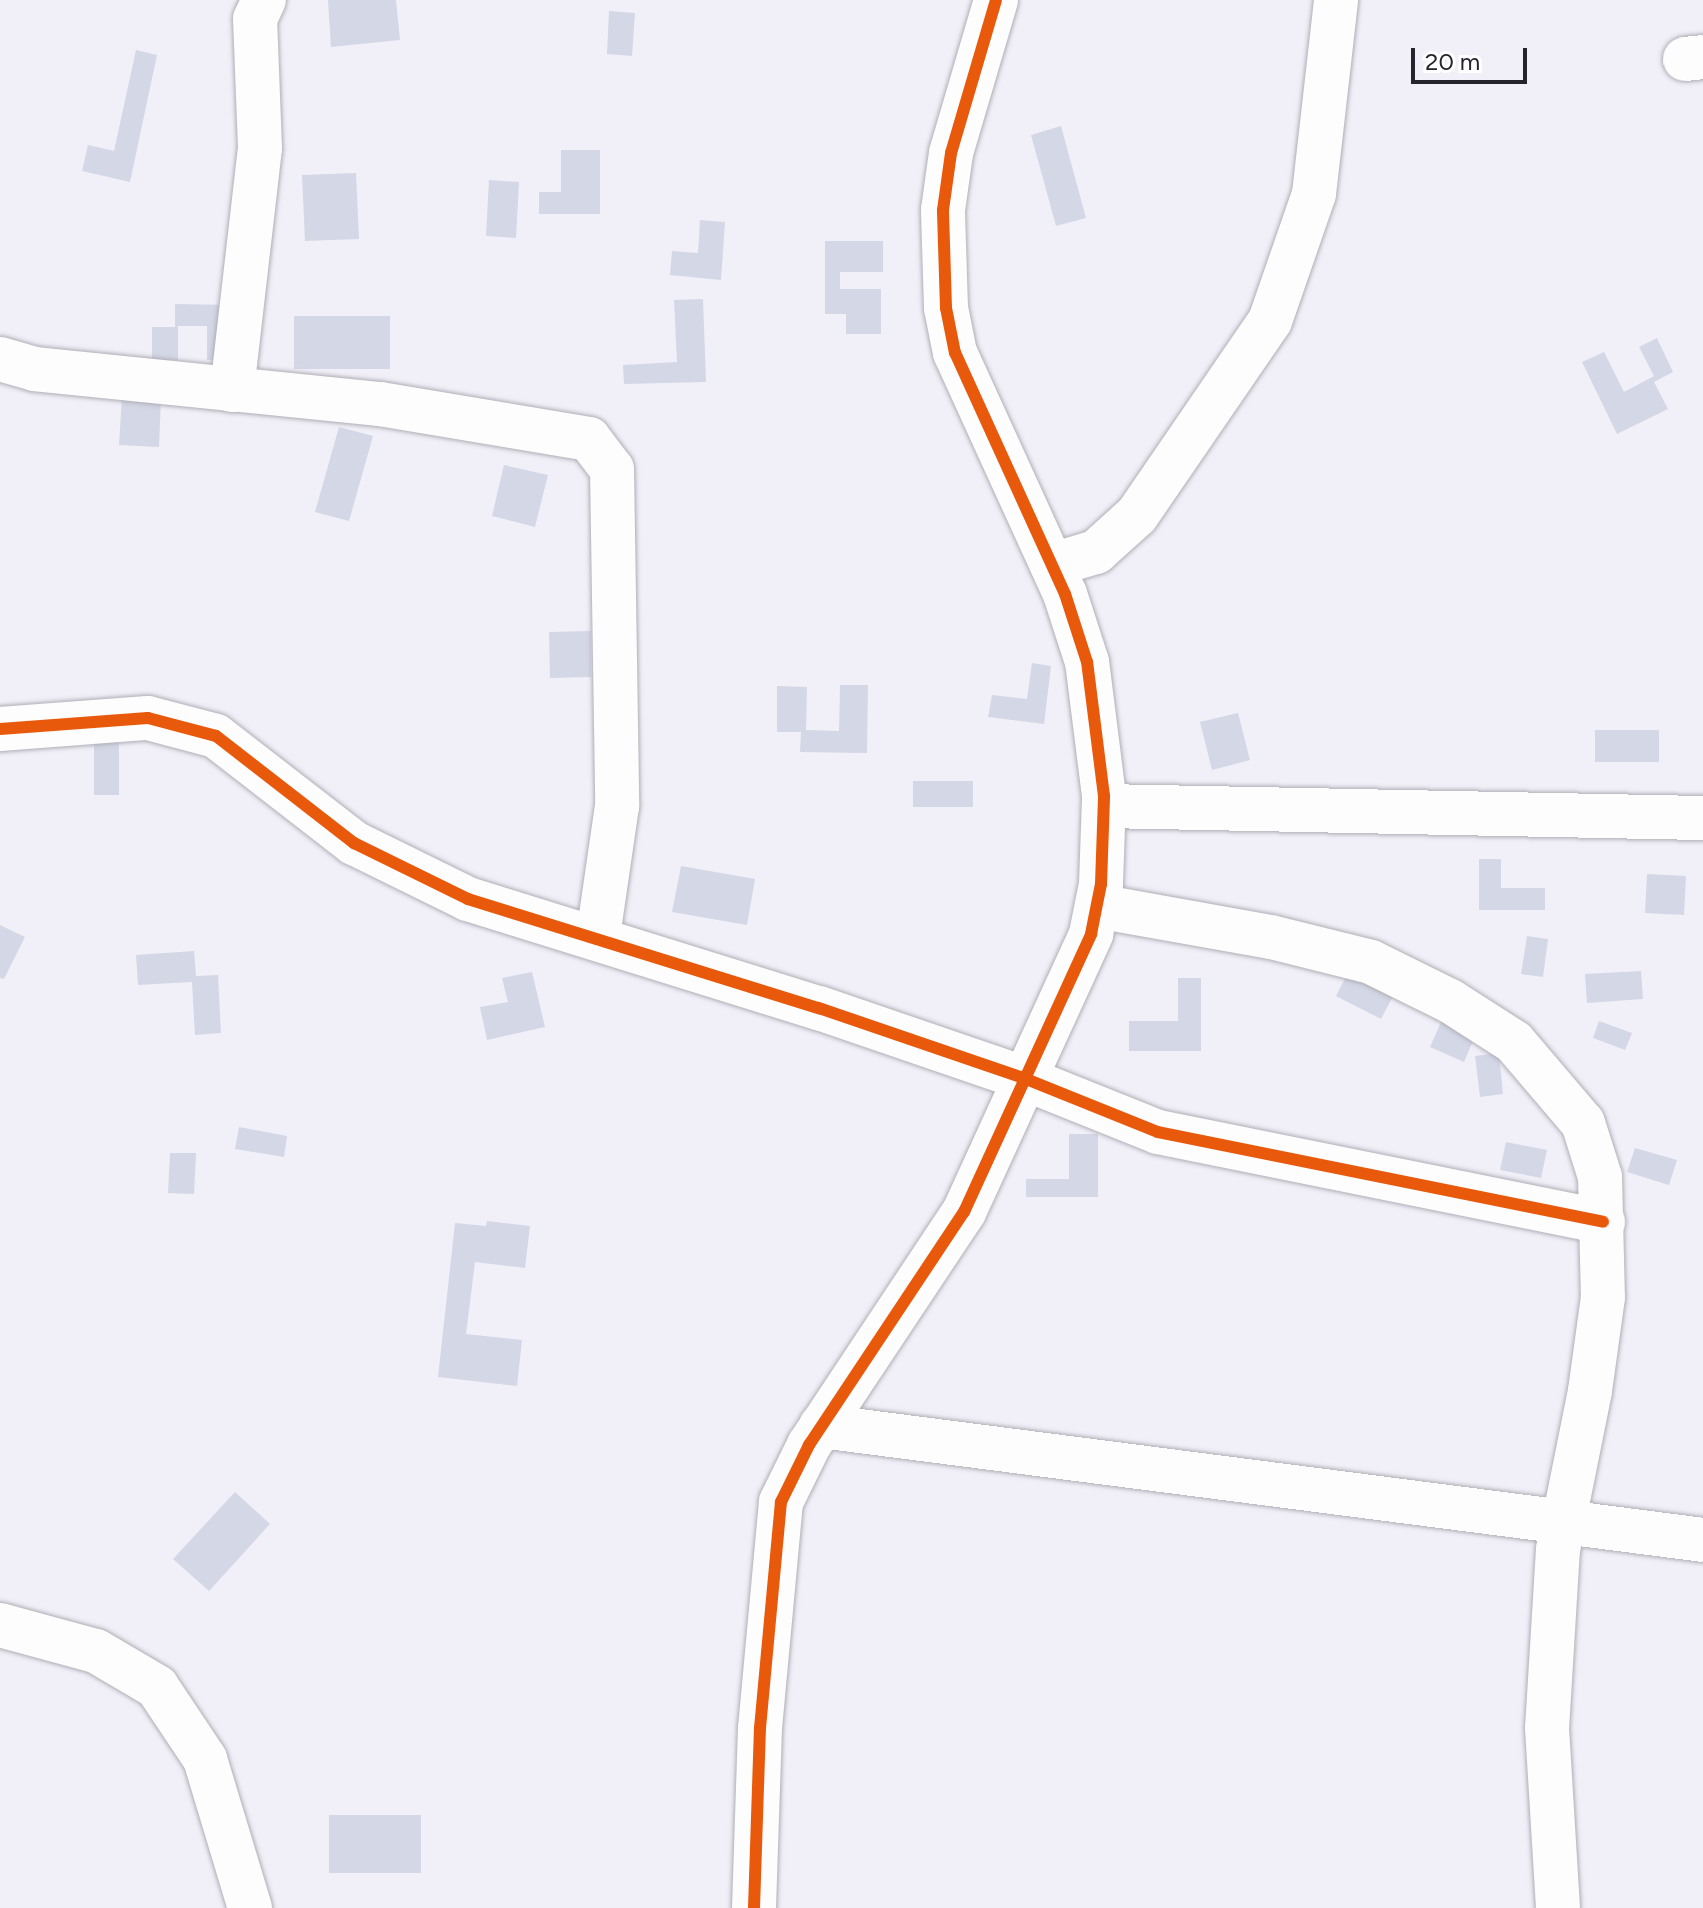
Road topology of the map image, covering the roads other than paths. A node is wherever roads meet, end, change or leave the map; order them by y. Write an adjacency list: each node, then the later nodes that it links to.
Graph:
1 (264, 0): 5 (street)
2 (996, 0): 6 (street)
3 (1336, 0): 6 (street)
4 (0, 359): 5 (street)
5 (232, 390): 11 (street)
6 (1052, 565): 8 (street)
7 (0, 729): 11 (street)
8 (1104, 806): 9 (street); 10 (street)
9 (1703, 818)
10 (1097, 906): 12 (street); 13 (street)
11 (598, 937): 12 (street)
12 (1026, 1079): 13 (street); 14 (street)
13 (1603, 1222): 15 (street)
14 (821, 1426): 15 (street); 19 (street)
15 (1563, 1526): 16 (street); 20 (street)
16 (1703, 1540)
17 (0, 1625): 18 (street)
18 (250, 1908)
19 (754, 1908)
20 (1558, 1908)

